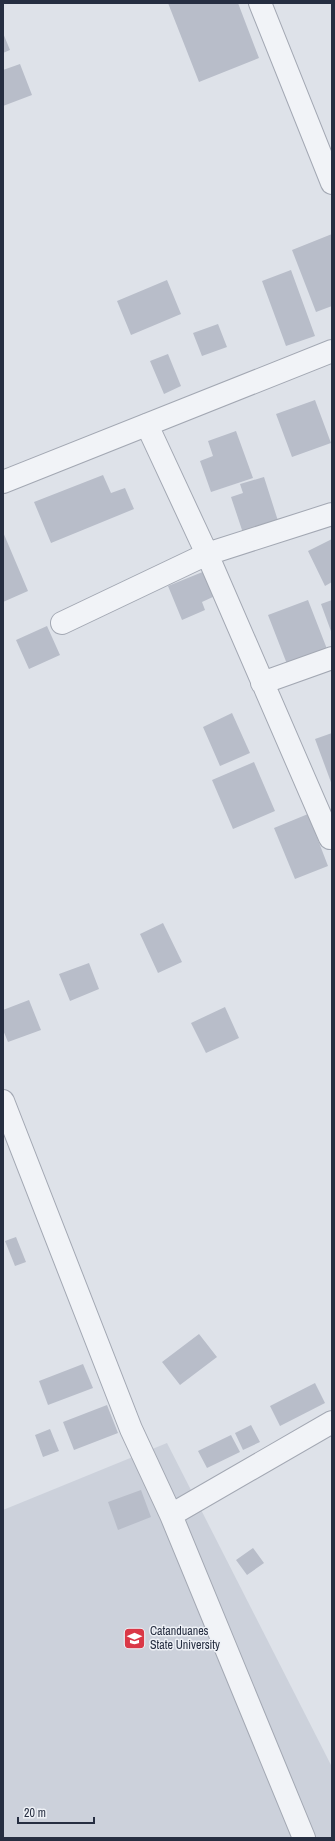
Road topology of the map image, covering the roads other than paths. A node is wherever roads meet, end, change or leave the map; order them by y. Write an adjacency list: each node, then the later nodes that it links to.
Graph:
1 (260, 3): 2 (street)
2 (332, 183)
3 (332, 351): 4 (street)
4 (147, 425): 5 (street); 7 (street)
5 (3, 482)
6 (332, 514): 7 (street)
7 (207, 554): 8 (street); 10 (street)
8 (62, 622)
9 (332, 658): 10 (street)
10 (262, 683): 11 (street)
11 (330, 838)
12 (3, 1101): 14 (street)
13 (332, 1422): 14 (street)
14 (171, 1515): 15 (street)
15 (304, 1838)

